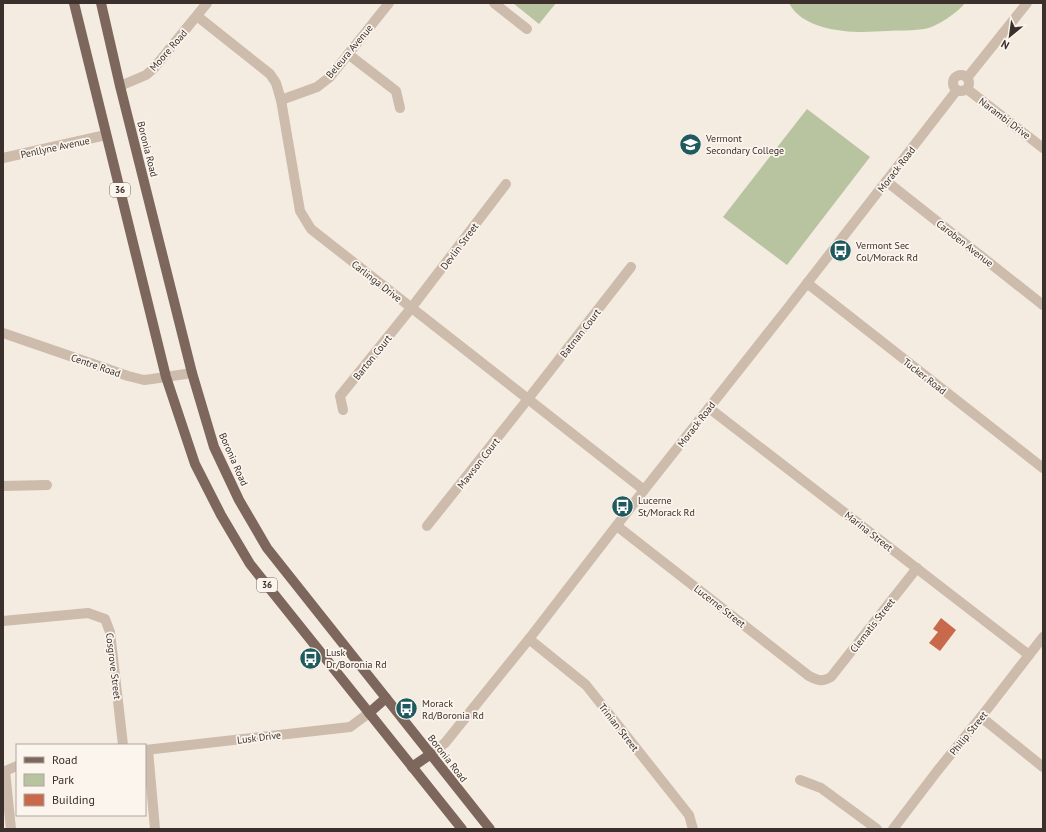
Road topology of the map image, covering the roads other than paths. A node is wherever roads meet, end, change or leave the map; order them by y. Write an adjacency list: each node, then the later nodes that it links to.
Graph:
1 (74, 3): 15 (main road, 36)
2 (100, 3): 11 (main road, Boronia Road / 36)
3 (207, 3): 7 (street, Moore Road)
4 (389, 3): 9 (street, Beleura Avenue)
5 (494, 3): 8 (street)
6 (1027, 3): 10 (street)
7 (197, 16): 11 (street, Moore Road); 13 (street, Carlinga Drive)
8 (527, 29)
9 (348, 54): 13 (street, Beleura Avenue); 14 (street)
10 (967, 78): 12 (street); 12 (street)
11 (120, 86): 25 (main road, Boronia Road / 36)
12 (962, 89): 16 (street, Narambi Drive); 18 (street, Morack Road)
13 (281, 100): 23 (street, Carlinga Drive)
14 (400, 108)
15 (106, 136): 17 (street, Penllyne Avenue); 26 (main road, 36)
16 (1043, 148)
17 (3, 158)
18 (886, 181): 21 (street, Morack Road); 22 (street, Caroben Avenue)
19 (506, 184): 23 (street, Devlin Street)
20 (631, 267): 27 (street, Batman Court)
21 (807, 284): 28 (street, Morack Road); 30 (street, Tucker Road)
22 (1043, 305)
23 (412, 308): 27 (street, Carlinga Drive); 29 (street, Barton Court)
24 (3, 333): 26 (street, Centre Road)
25 (192, 373): 26 (street, Centre Road); 42 (main road, Boronia Road / 36)
26 (166, 377): 43 (main road, 36)
27 (528, 399): 33 (street, Carlinga Drive); 34 (street, Mawson Court)
28 (709, 408): 33 (street, Morack Road); 36 (street, Marina Street)
29 (343, 410)
30 (1043, 468)
31 (47, 485): 32 (street)
32 (3, 486)
33 (644, 490): 35 (street, Morack Road)
34 (427, 526)
35 (617, 526): 39 (street, Morack Road); 41 (street, Lucerne Street)
36 (917, 568): 40 (street, Marina Street); 41 (street, Clematis Street)
37 (3, 622): 45 (street, Cosgrove Street)
38 (1043, 637): 40 (street, Philip Street)
39 (529, 639): 47 (street, Morack Road); 57 (street, Trinian Street)
40 (1029, 655): 44 (street, Philip Street)
41 (825, 680)
42 (386, 698): 43 (main road); 47 (main road, Boronia Road / 36)
43 (369, 713): 46 (street, Lusk Drive); 49 (main road, 36)
44 (981, 717): 50 (street); 59 (street, Philip Street)
45 (123, 744)
46 (146, 750): 54 (street)
47 (431, 754): 49 (main road); 56 (main road, Boronia Road / 36)
48 (16, 766): 51 (street)
49 (412, 767): 55 (main road, 36)
50 (1043, 767)
51 (4, 771): 53 (street)
52 (800, 780): 58 (street)
53 (11, 829)
54 (155, 829)
55 (462, 829)
56 (490, 829)
57 (693, 829)
58 (877, 829)
59 (893, 829)

